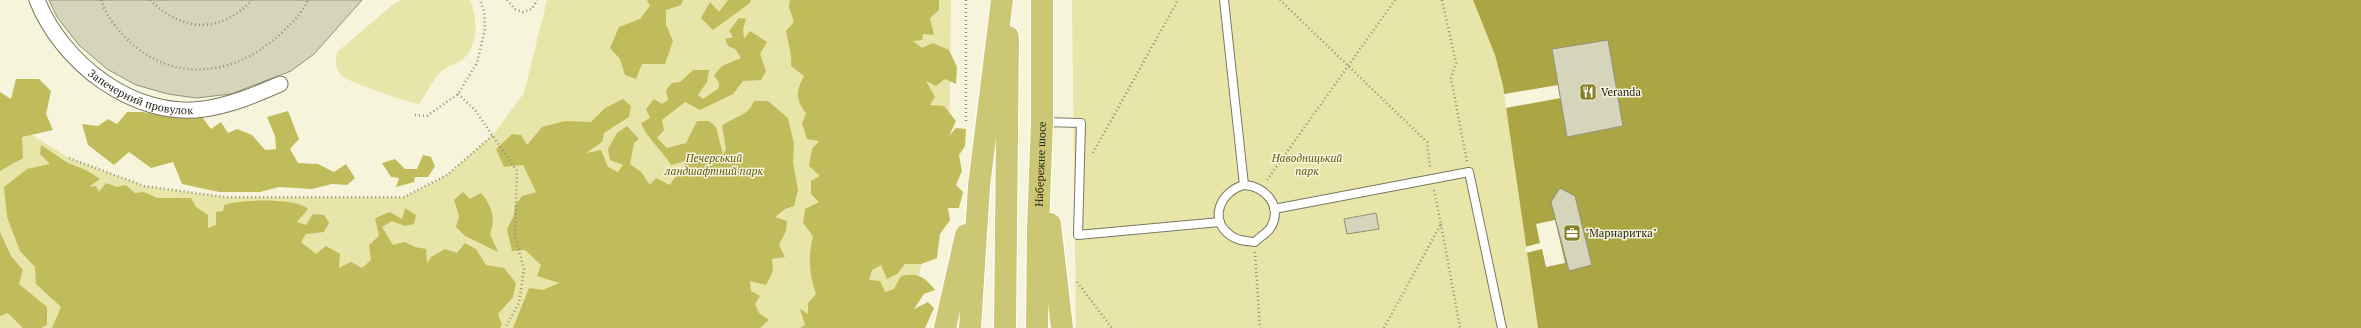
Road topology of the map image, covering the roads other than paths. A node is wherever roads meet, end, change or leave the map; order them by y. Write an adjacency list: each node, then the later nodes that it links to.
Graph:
1 (37, 0): 6 (street, Запечерний провулок)
2 (1002, 0): 9 (main road)
3 (1008, 0): 14 (main road)
4 (1042, 0): 7 (main road, Набережне шосе)
5 (1224, 0): 8 (lane)
6 (280, 84)
7 (1042, 130): 11 (lane); 15 (main road, Набережне шосе); 16 (main road)
8 (1244, 185): 10 (lane); 11 (lane)
9 (979, 186): 12 (main road); 13 (main road)
10 (1274, 209): 11 (lane); 17 (lane)
11 (1220, 222)
12 (945, 328)
13 (970, 328)
14 (1005, 328)
15 (1037, 328)
16 (1062, 328)
17 (1502, 328)

